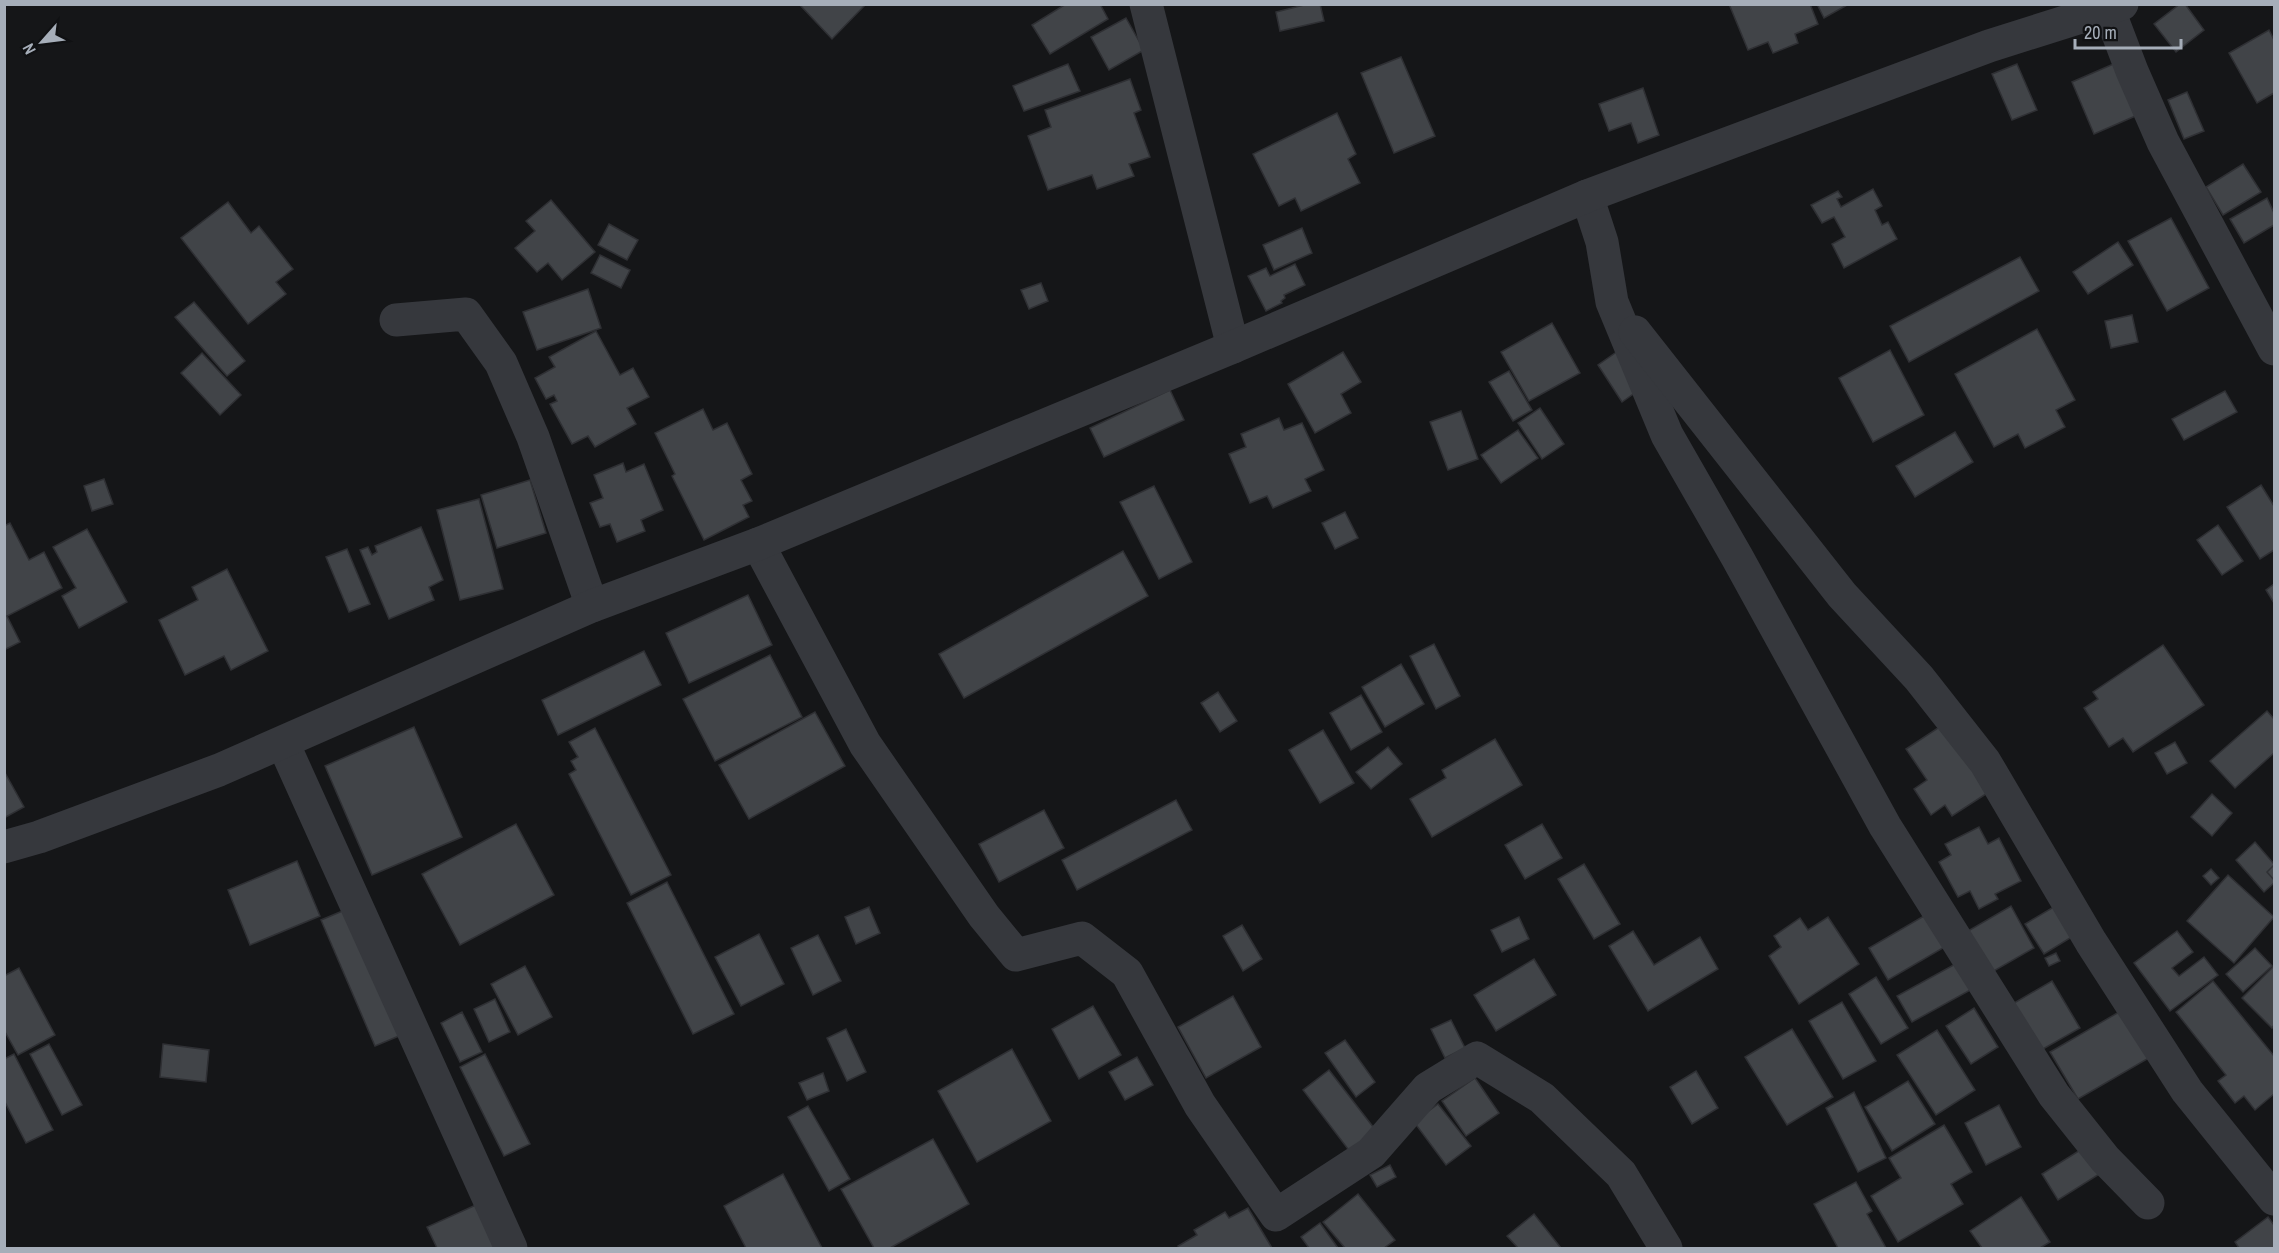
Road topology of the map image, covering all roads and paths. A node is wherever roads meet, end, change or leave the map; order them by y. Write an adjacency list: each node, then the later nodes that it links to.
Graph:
1 (1146, 4): 6 (street)
2 (2115, 6): 3 (street); 7 (street)
3 (1587, 196): 4 (street); 6 (street)
4 (1612, 302): 12 (street); 13 (street)
5 (396, 321): 9 (street)
6 (1233, 347): 8 (street)
7 (2274, 349)
8 (758, 544): 9 (street); 15 (street)
9 (591, 606): 10 (street)
10 (283, 743): 11 (street); 14 (street)
11 (4, 847)
12 (2274, 1199)
13 (2148, 1203)
14 (512, 1248)
15 (1666, 1248)

